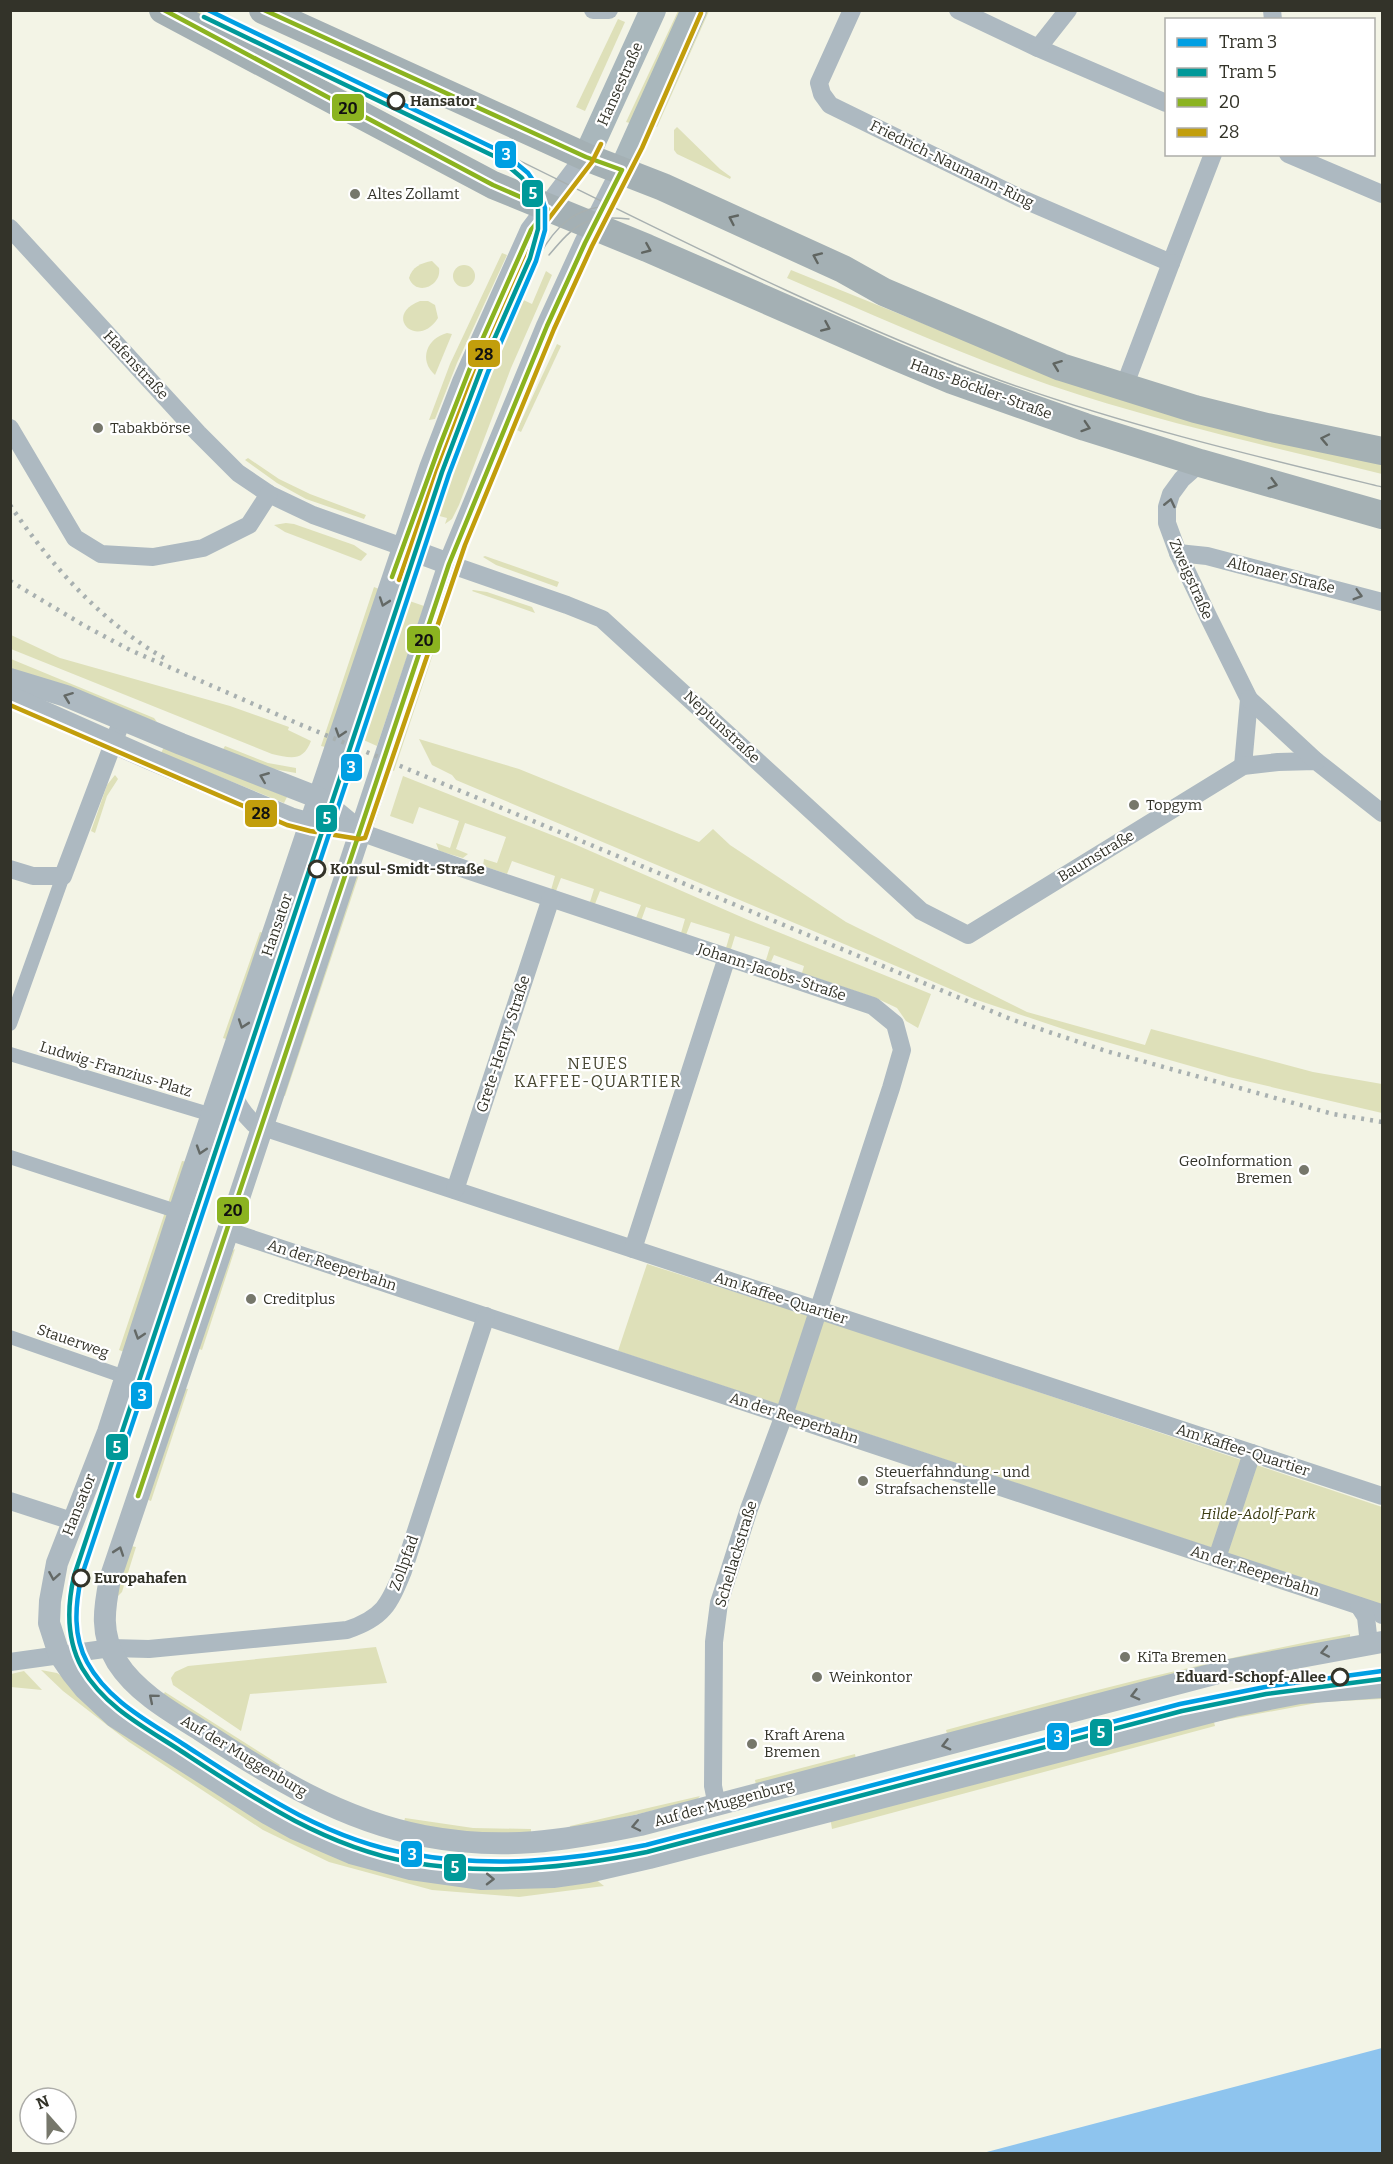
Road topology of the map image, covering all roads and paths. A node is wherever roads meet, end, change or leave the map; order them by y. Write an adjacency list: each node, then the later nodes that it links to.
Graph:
1 (163, 10): 17 (main road, Hans-Böckler-Straße)
2 (263, 10): 14 (main road)
3 (593, 10): 4 (street)
4 (609, 10)
5 (653, 10): 14 (main road, Hansestraße)
6 (694, 10): 15 (main road)
7 (852, 10): 20 (street, Friedrich-Naumann-Ring)
8 (958, 10): 10 (street)
9 (1068, 10): 10 (street)
10 (1038, 48): 11 (street)
11 (1165, 102)
12 (1212, 156): 20 (street)
13 (1293, 156): 16 (street)
14 (586, 157): 15 (main road); 17 (street, Hansator)
15 (622, 170): 18 (street); 21 (main road, one-way to 15)
16 (1382, 194)
17 (548, 209): 18 (main road, Hans-Böckler-Straße); 27 (street, Hansator)
18 (593, 227): 24 (main road, Hans-Böckler-Straße, one-way to 24); 29 (street)
19 (10, 228): 25 (street, Hafenstraße)
20 (1171, 263): 21 (street)
21 (1124, 387): 23 (main road, one-way to 21)
22 (10, 428): 25 (street)
23 (1383, 451)
24 (1200, 463): 26 (main road, Hans-Böckler-Straße, one-way to 26); 28 (street, Zweigstraße, one-way to 24)
25 (269, 494): 27 (street, Hafenstraße)
26 (1383, 515)
27 (403, 547): 29 (street); 38 (street, Hansator, one-way to 38)
28 (1178, 553): 30 (street, Altonaer Straße, one-way to 30); 33 (street, Zweigstraße)
29 (449, 564): 41 (street); 45 (street, Neptunstraße)
30 (1383, 602)
31 (10, 679): 34 (street, one-way to 31)
32 (10, 697): 35 (street)
33 (1249, 699): 36 (street, Zweigstraße); 37 (street)
34 (122, 720): 35 (street); 38 (street, one-way to 34)
35 (113, 743): 40 (street); 43 (street)
36 (1316, 761): 37 (street, Baumstraße); 39 (street)
37 (1243, 766): 45 (street, Baumstraße)
38 (319, 798): 40 (street, Hansator); 41 (street)
39 (1383, 813)
40 (311, 824): 41 (street); 50 (street, Hansator, one-way to 50)
41 (360, 832): 44 (street, Johann-Jacobs-Straße); 52 (street)
42 (10, 868): 43 (street)
43 (63, 876): 47 (street)
44 (550, 898): 46 (street, Johann-Jacobs-Straße); 54 (street, Grete-Henry-Straße)
45 (968, 934)
46 (727, 957): 57 (street); 58 (street, Johann-Jacobs-Straße)
47 (16, 990): 48 (street)
48 (10, 1024)
49 (10, 1054): 51 (street, Ludwig-Franzius-Platz)
50 (233, 1055): 51 (street, Hansator); 52 (street, Am Kaffee-Quartier)
51 (212, 1115): 55 (street, Hansator, one-way to 55)
52 (262, 1127): 54 (street, Am Kaffee-Quartier); 56 (street)
53 (10, 1157): 55 (street)
54 (455, 1190): 57 (street, Am Kaffee-Quartier)
55 (179, 1212): 61 (street, Hansator, one-way to 61)
56 (228, 1231): 59 (street, An der Reeperbahn); 71 (street, one-way to 56)
57 (633, 1249): 58 (street, Am Kaffee-Quartier)
58 (818, 1310): 62 (street, Johann-Jacobs-Straße); 63 (street, Am Kaffee-Quartier)
59 (486, 1316): 62 (street, An der Reeperbahn); 71 (street, Zollpfad)
60 (10, 1337): 61 (street, Stauerweg)
61 (125, 1377): 66 (street, Hansator)
62 (784, 1415): 67 (street, An der Reeperbahn); 75 (street, Schellackstraße)
63 (1252, 1453): 64 (street, Am Kaffee-Quartier); 67 (street)
64 (1383, 1496)
65 (10, 1501): 66 (street)
66 (72, 1521): 72 (street, Hansator, one-way to 72)
67 (1217, 1558): 68 (street, An der Reeperbahn)
68 (1359, 1606): 69 (street, An der Reeperbahn); 70 (street)
69 (1383, 1615)
70 (1376, 1643): 75 (street, Auf der Muggenburg, one-way to 75)
71 (111, 1648): 72 (street, Zollpfad); 75 (street, Auf der Muggenburg, one-way to 71)
72 (59, 1654): 73 (street, Zollpfad); 74 (street, one-way to 74)
73 (10, 1662)
74 (1383, 1687)
75 (717, 1806)

